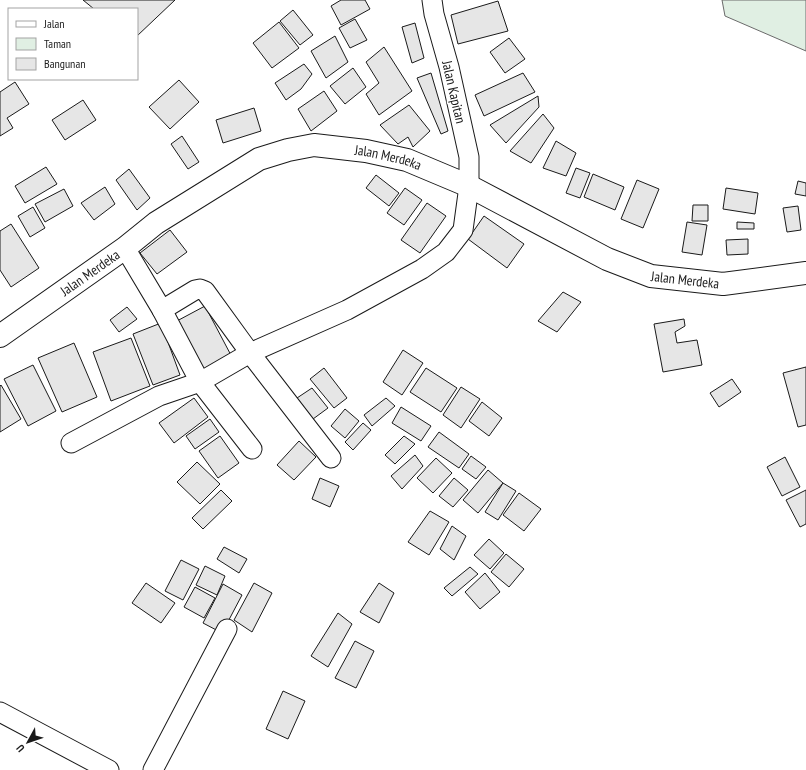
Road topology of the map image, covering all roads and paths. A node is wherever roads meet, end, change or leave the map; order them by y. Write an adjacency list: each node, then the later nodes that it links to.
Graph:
1 (432, 0): 2 (street, Jalan Kapitan)
2 (469, 186): 3 (street, Jalan Merdeka); 4 (street, Jalan Merdeka); 7 (street, Jalan Kapitan)
3 (125, 248): 5 (street); 6 (street, Jalan Merdeka)
4 (806, 273)
5 (162, 310): 7 (street); 8 (street)
6 (0, 336)
7 (250, 353): 8 (street, Jalan Kapitan); 11 (street)
8 (200, 382): 9 (street, Jalan Kapitan); 10 (street)
9 (71, 443)
10 (252, 449)
11 (331, 458)
12 (227, 629): 15 (street)
13 (0, 712): 14 (street)
14 (110, 770)
15 (153, 770)

